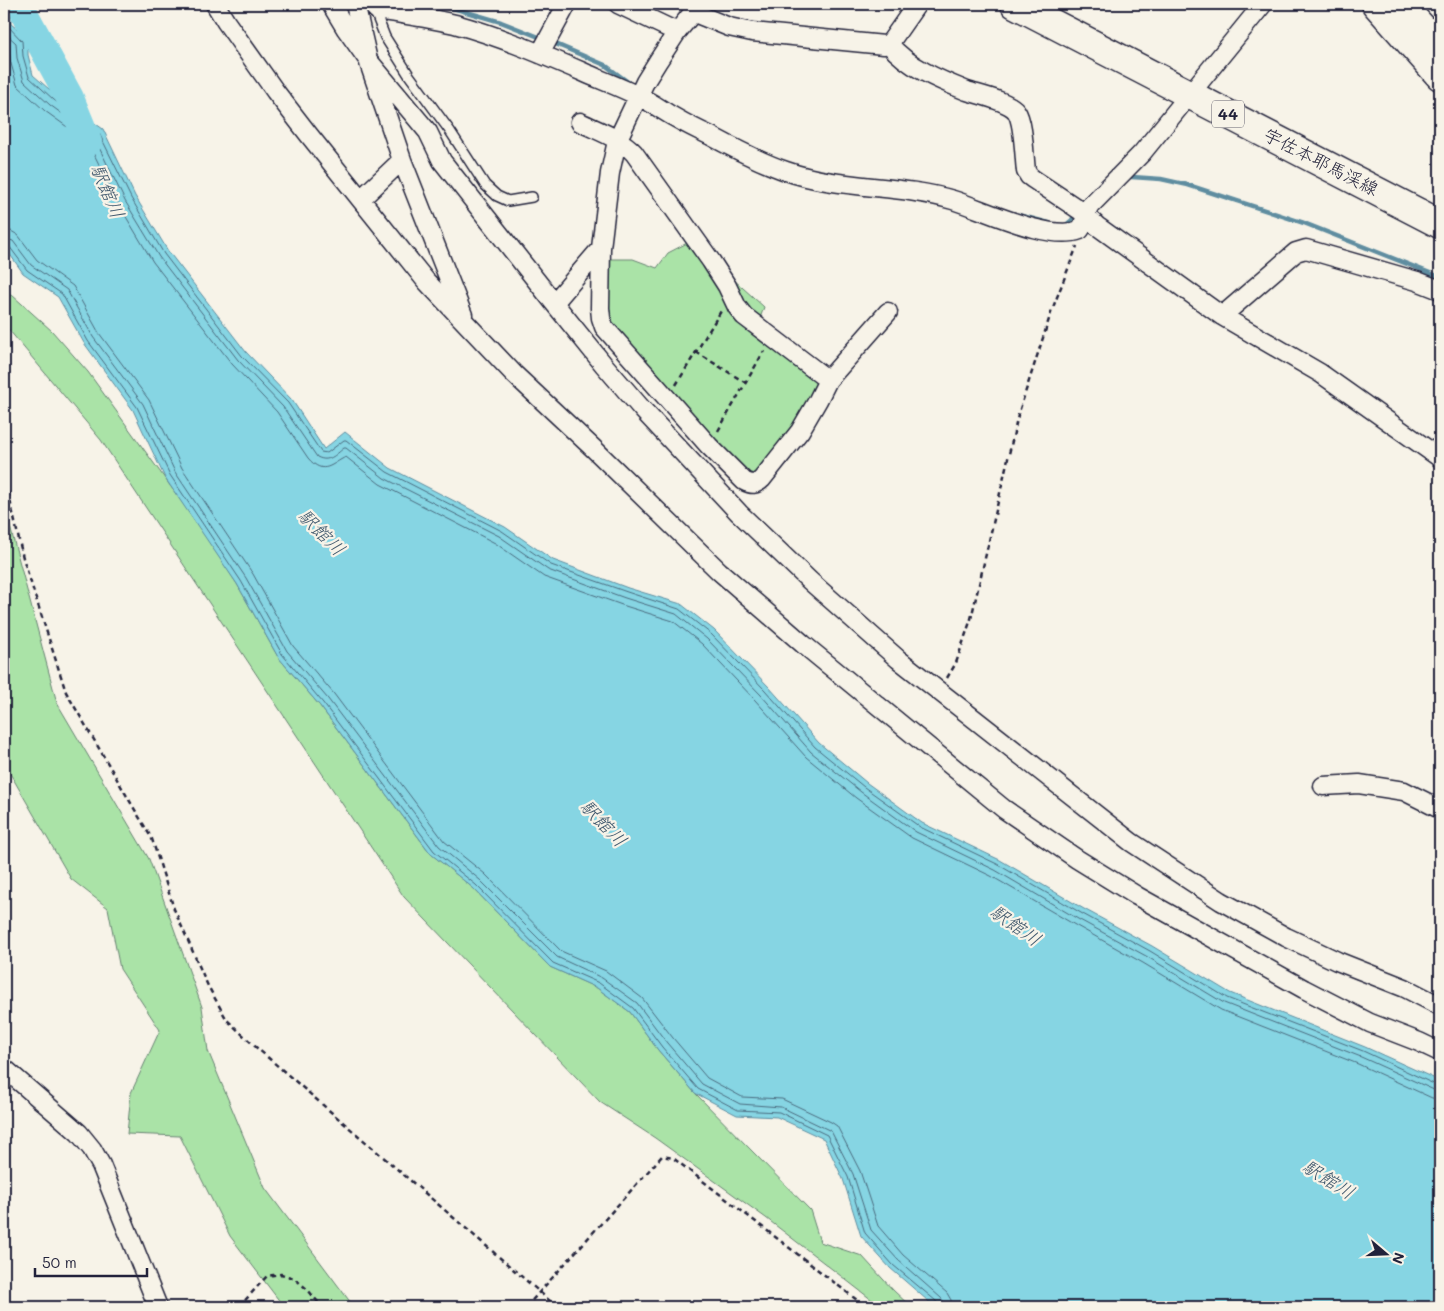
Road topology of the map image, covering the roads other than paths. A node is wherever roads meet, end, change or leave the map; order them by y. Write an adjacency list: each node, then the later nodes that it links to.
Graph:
1 (215, 4): 25 (street)
2 (331, 4): 17 (street)
3 (355, 4): 17 (street)
4 (566, 4): 16 (street)
5 (618, 4): 13 (street)
6 (917, 4): 14 (street)
7 (1015, 4): 19 (main road, 宇佐本耶馬渓線 / 44)
8 (1263, 4): 19 (street)
9 (1376, 4): 18 (main road)
10 (1400, 4): 15 (main road)
11 (372, 5): 16 (street); 24 (lane)
12 (696, 8): 13 (street); 14 (street)
13 (677, 32): 20 (street)
14 (889, 44): 26 (street)
15 (1440, 47)
16 (540, 54): 20 (street)
17 (368, 60): 23 (street); 30 (street)
18 (1440, 76)
19 (1190, 94): 26 (street); 27 (main road, 宇佐本耶馬渓線 / 44)
20 (639, 96): 22 (street); 26 (street)
21 (580, 122): 22 (street)
22 (618, 141): 28 (street); 34 (street)
23 (402, 160): 25 (street); 33 (street)
24 (532, 197)
25 (361, 199): 33 (street)
26 (1082, 223): 32 (street)
27 (1440, 224)
28 (601, 248): 30 (street); 34 (street)
29 (1440, 290): 32 (street)
30 (554, 303): 38 (street)
31 (888, 312): 34 (street)
32 (1222, 316): 35 (street)
33 (467, 324): 39 (street)
34 (828, 380)
35 (1440, 458)
36 (1323, 786): 37 (street)
37 (1440, 809)
38 (1440, 1006)
39 (1440, 1052)
40 (4, 1068): 41 (street)
41 (158, 1307)

